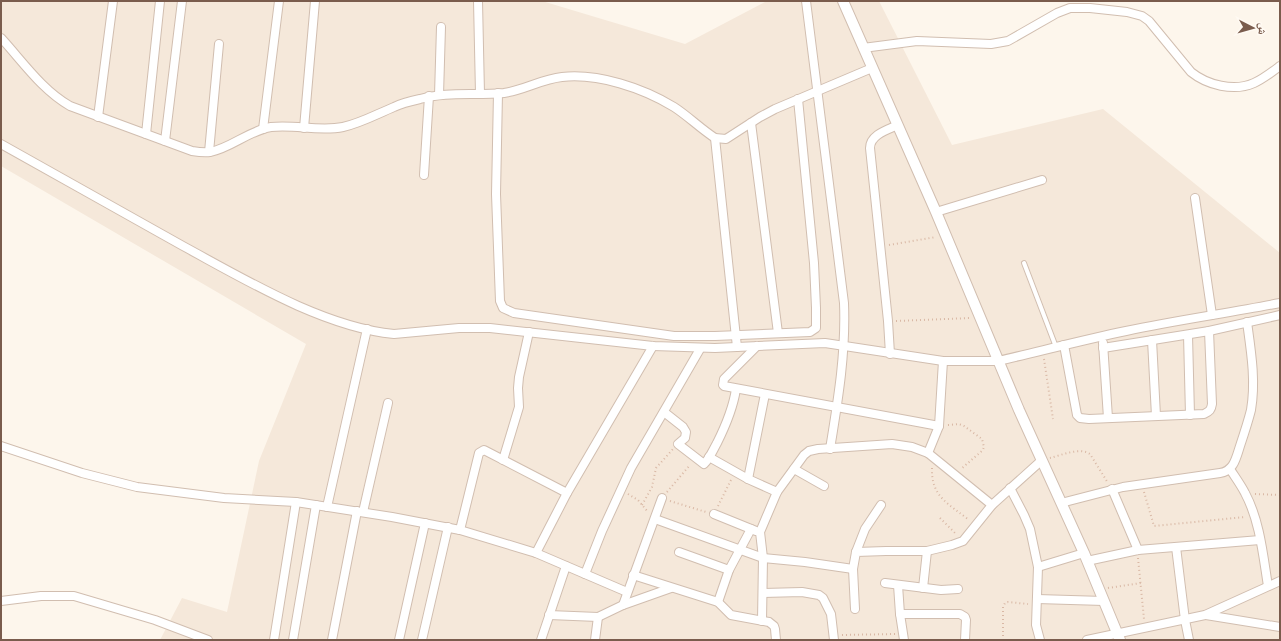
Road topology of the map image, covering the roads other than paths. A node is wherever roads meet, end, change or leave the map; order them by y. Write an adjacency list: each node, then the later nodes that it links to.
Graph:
1 (113, 1): 21 (street)
2 (160, 1): 26 (street)
3 (182, 1): 28 (street)
4 (279, 1): 25 (street)
5 (315, 1): 24 (street)
6 (478, 1): 17 (street)
7 (806, 1): 15 (street)
8 (844, 1): 12 (street)
9 (441, 27): 18 (street)
10 (1, 38): 21 (street)
11 (219, 44): 30 (street)
12 (864, 48): 13 (street); 14 (street)
13 (1280, 66)
14 (872, 68): 15 (street); 23 (street)
15 (818, 91): 20 (street); 48 (street)
16 (498, 93): 17 (street); 27 (street); 44 (street)
17 (480, 94): 18 (street)
18 (439, 95): 19 (street)
19 (429, 96): 24 (street); 31 (street)
20 (798, 100): 22 (street); 43 (street)
21 (98, 117): 26 (street)
22 (751, 123): 27 (street); 43 (street)
23 (898, 125): 34 (street); 55 (street)
24 (304, 128): 25 (street)
25 (264, 129): 30 (street)
26 (146, 134): 28 (street)
27 (715, 138): 44 (street)
28 (165, 141): 30 (street)
29 (1, 144): 40 (street)
30 (209, 152)
31 (424, 175)
32 (1042, 180): 34 (street)
33 (1195, 198): 38 (street)
34 (936, 212): 57 (street)
35 (1024, 263): 51 (lane)
36 (1280, 303): 38 (street)
37 (1280, 315): 39 (street)
38 (1212, 316): 46 (street)
39 (1247, 322): 41 (street); 74 (street)
40 (367, 329): 42 (street); 87 (street)
41 (1208, 331): 45 (street); 63 (street)
42 (529, 332): 49 (street); 71 (street)
43 (778, 333): 44 (street)
44 (736, 335): 52 (street)
45 (1188, 335): 47 (street); 63 (street)
46 (1102, 336): 51 (street); 53 (street)
47 (1152, 340): 53 (street); 64 (street)
48 (845, 345): 50 (street); 55 (street); 61 (street)
49 (653, 346): 54 (street); 80 (street)
50 (757, 346): 52 (street); 58 (street)
51 (1060, 346): 57 (street); 65 (street)
52 (737, 347): 54 (street)
53 (1103, 348): 65 (street)
54 (700, 349): 62 (street)
55 (890, 354): 56 (street)
56 (943, 361): 57 (street); 66 (street)
57 (998, 361): 72 (street)
58 (736, 389): 59 (street); 70 (street)
59 (765, 394): 61 (street); 75 (street)
60 (388, 403): 88 (street)
61 (837, 407): 66 (street); 68 (street)
62 (664, 412): 70 (street); 110 (street)
63 (1190, 415): 64 (street)
64 (1156, 416): 65 (street)
65 (1108, 418)
66 (939, 426): 69 (street)
67 (1, 446): 82 (street)
68 (830, 449): 69 (street); 73 (street)
69 (928, 453): 86 (street)
70 (709, 457): 75 (street)
71 (503, 460): 80 (street); 94 (street)
72 (1042, 460): 77 (street); 83 (street)
73 (794, 468): 76 (street); 79 (street)
74 (1230, 469): 78 (street); 96 (street)
75 (748, 479): 79 (street)
76 (824, 486)
77 (1010, 488): 86 (street); 107 (street)
78 (1112, 489): 83 (street); 99 (street)
79 (777, 492): 95 (street)
80 (567, 493): 103 (street)
81 (662, 498): 90 (street)
82 (296, 502): 84 (street); 138 (street)
83 (1061, 503): 104 (street)
84 (316, 505): 87 (street); 139 (street)
85 (882, 505): 102 (street)
86 (992, 505): 100 (street)
87 (327, 507): 88 (street)
88 (360, 512): 91 (street); 140 (street)
89 (714, 514): 93 (street)
90 (655, 519): 98 (street); 111 (street)
91 (425, 523): 92 (street); 141 (street)
92 (448, 527): 94 (street); 142 (street)
93 (751, 529): 95 (street); 98 (street)
94 (460, 530): 103 (street)
95 (760, 532): 105 (street)
96 (1260, 540): 97 (street); 115 (street)
97 (1176, 547): 99 (street); 131 (street)
98 (738, 550): 105 (street); 109 (street)
99 (1138, 550): 104 (street)
100 (927, 551): 102 (street); 117 (street)
101 (679, 552): 109 (street)
102 (856, 552): 108 (street)
103 (536, 553): 106 (street)
104 (1086, 557): 107 (street); 122 (street)
105 (763, 558): 108 (street); 120 (street)
106 (566, 566): 110 (street); 128 (street)
107 (1038, 567): 124 (street)
108 (853, 569): 126 (street)
109 (729, 570): 123 (street)
110 (585, 574): 119 (street)
111 (633, 575): 116 (street); 119 (street)
112 (1280, 581): 115 (street)
113 (886, 583): 114 (street)
114 (898, 585): 117 (street); 127 (street)
115 (1268, 586): 129 (street)
116 (671, 588): 123 (street); 125 (street)
117 (923, 588): 118 (street)
118 (958, 589)
119 (627, 592): 125 (street)
120 (763, 593): 132 (street); 136 (street)
121 (1, 601): 137 (street)
122 (1104, 601): 124 (street); 135 (street)
123 (718, 602): 132 (street)
124 (1037, 602): 147 (street)
125 (623, 605): 130 (street)
126 (856, 609)
127 (900, 614): 134 (street); 146 (street)
128 (549, 615): 130 (street); 143 (street)
129 (1206, 615): 131 (street); 133 (street)
130 (598, 617): 144 (street)
131 (1185, 620): 135 (street); 149 (street)
132 (762, 621): 145 (street)
133 (1280, 627)
134 (903, 637)
135 (1118, 637): 148 (street)
136 (834, 638)
137 (208, 640)
138 (274, 640)
139 (293, 640)
140 (332, 640)
141 (399, 640)
142 (422, 640)
143 (541, 640)
144 (595, 640)
145 (776, 640)
146 (965, 640)
147 (1040, 640)
148 (1087, 640)
149 (1189, 640)

